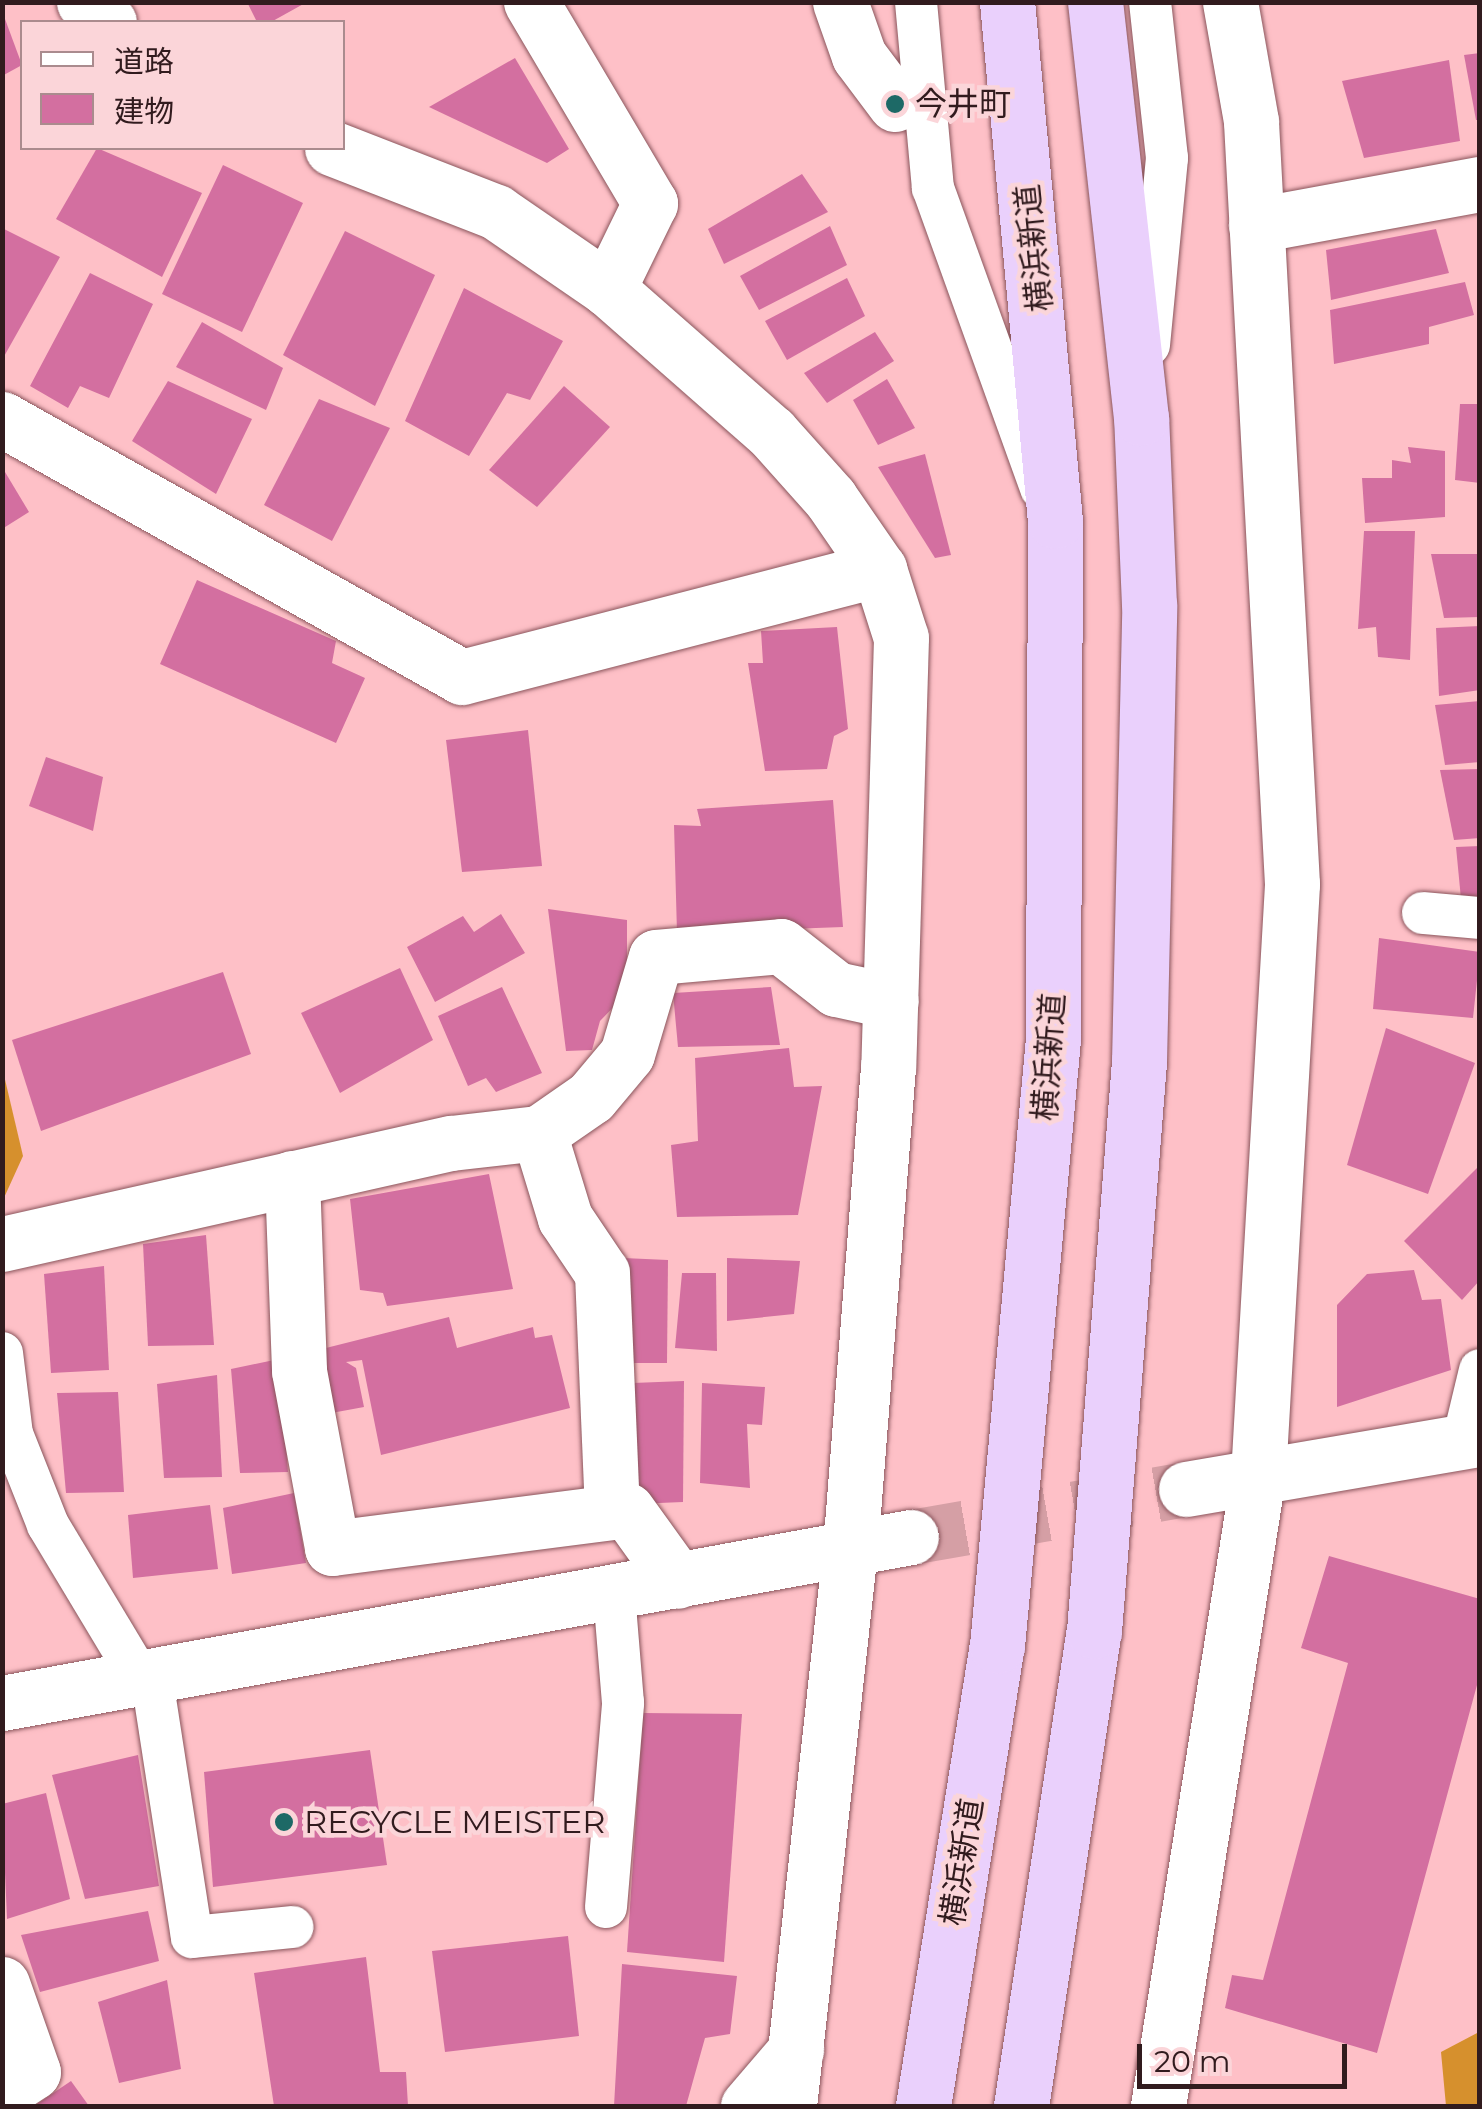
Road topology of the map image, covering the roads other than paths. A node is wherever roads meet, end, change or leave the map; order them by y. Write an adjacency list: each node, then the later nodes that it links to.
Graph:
1 (84, 2): 9 (street)
2 (531, 2): 14 (street)
3 (840, 2): 10 (street)
4 (916, 2): 17 (lane)
5 (1007, 2): 17 (highway, 横浜新道)
6 (1095, 2): 15 (highway)
7 (1150, 2): 15 (lane)
8 (1230, 2): 13 (street)
9 (106, 20)
10 (894, 104)
11 (337, 150): 14 (street)
12 (1480, 184): 13 (street)
13 (1256, 226): 28 (street)
14 (608, 289): 18 (street)
15 (1141, 418): 45 (highway)
16 (2, 419): 18 (street)
17 (1055, 521): 44 (highway, 横浜新道)
18 (878, 569): 21 (street)
19 (1423, 913): 20 (lane)
20 (1480, 918)
21 (892, 1000): 22 (street); 32 (street)
22 (539, 1134): 23 (street); 30 (street)
23 (292, 1178): 24 (street); 30 (street)
24 (2, 1244)
25 (2, 1353): 35 (lane)
26 (1480, 1370): 27 (lane)
27 (1471, 1440): 28 (street)
28 (1258, 1476): 29 (street); 46 (street)
29 (1186, 1490)
30 (612, 1512): 33 (street)
31 (911, 1537): 32 (street)
32 (850, 1549): 33 (street); 40 (street)
33 (678, 1581): 34 (street)
34 (614, 1593): 35 (street); 37 (lane)
35 (145, 1674): 36 (street); 38 (lane)
36 (2, 1703)
37 (606, 1907)
38 (293, 1927)
39 (2, 1984): 41 (street)
40 (796, 2050): 42 (street); 43 (street)
41 (2, 2092)
42 (748, 2106)
43 (788, 2106)
44 (923, 2106)
45 (1021, 2106)
46 (1158, 2106)

